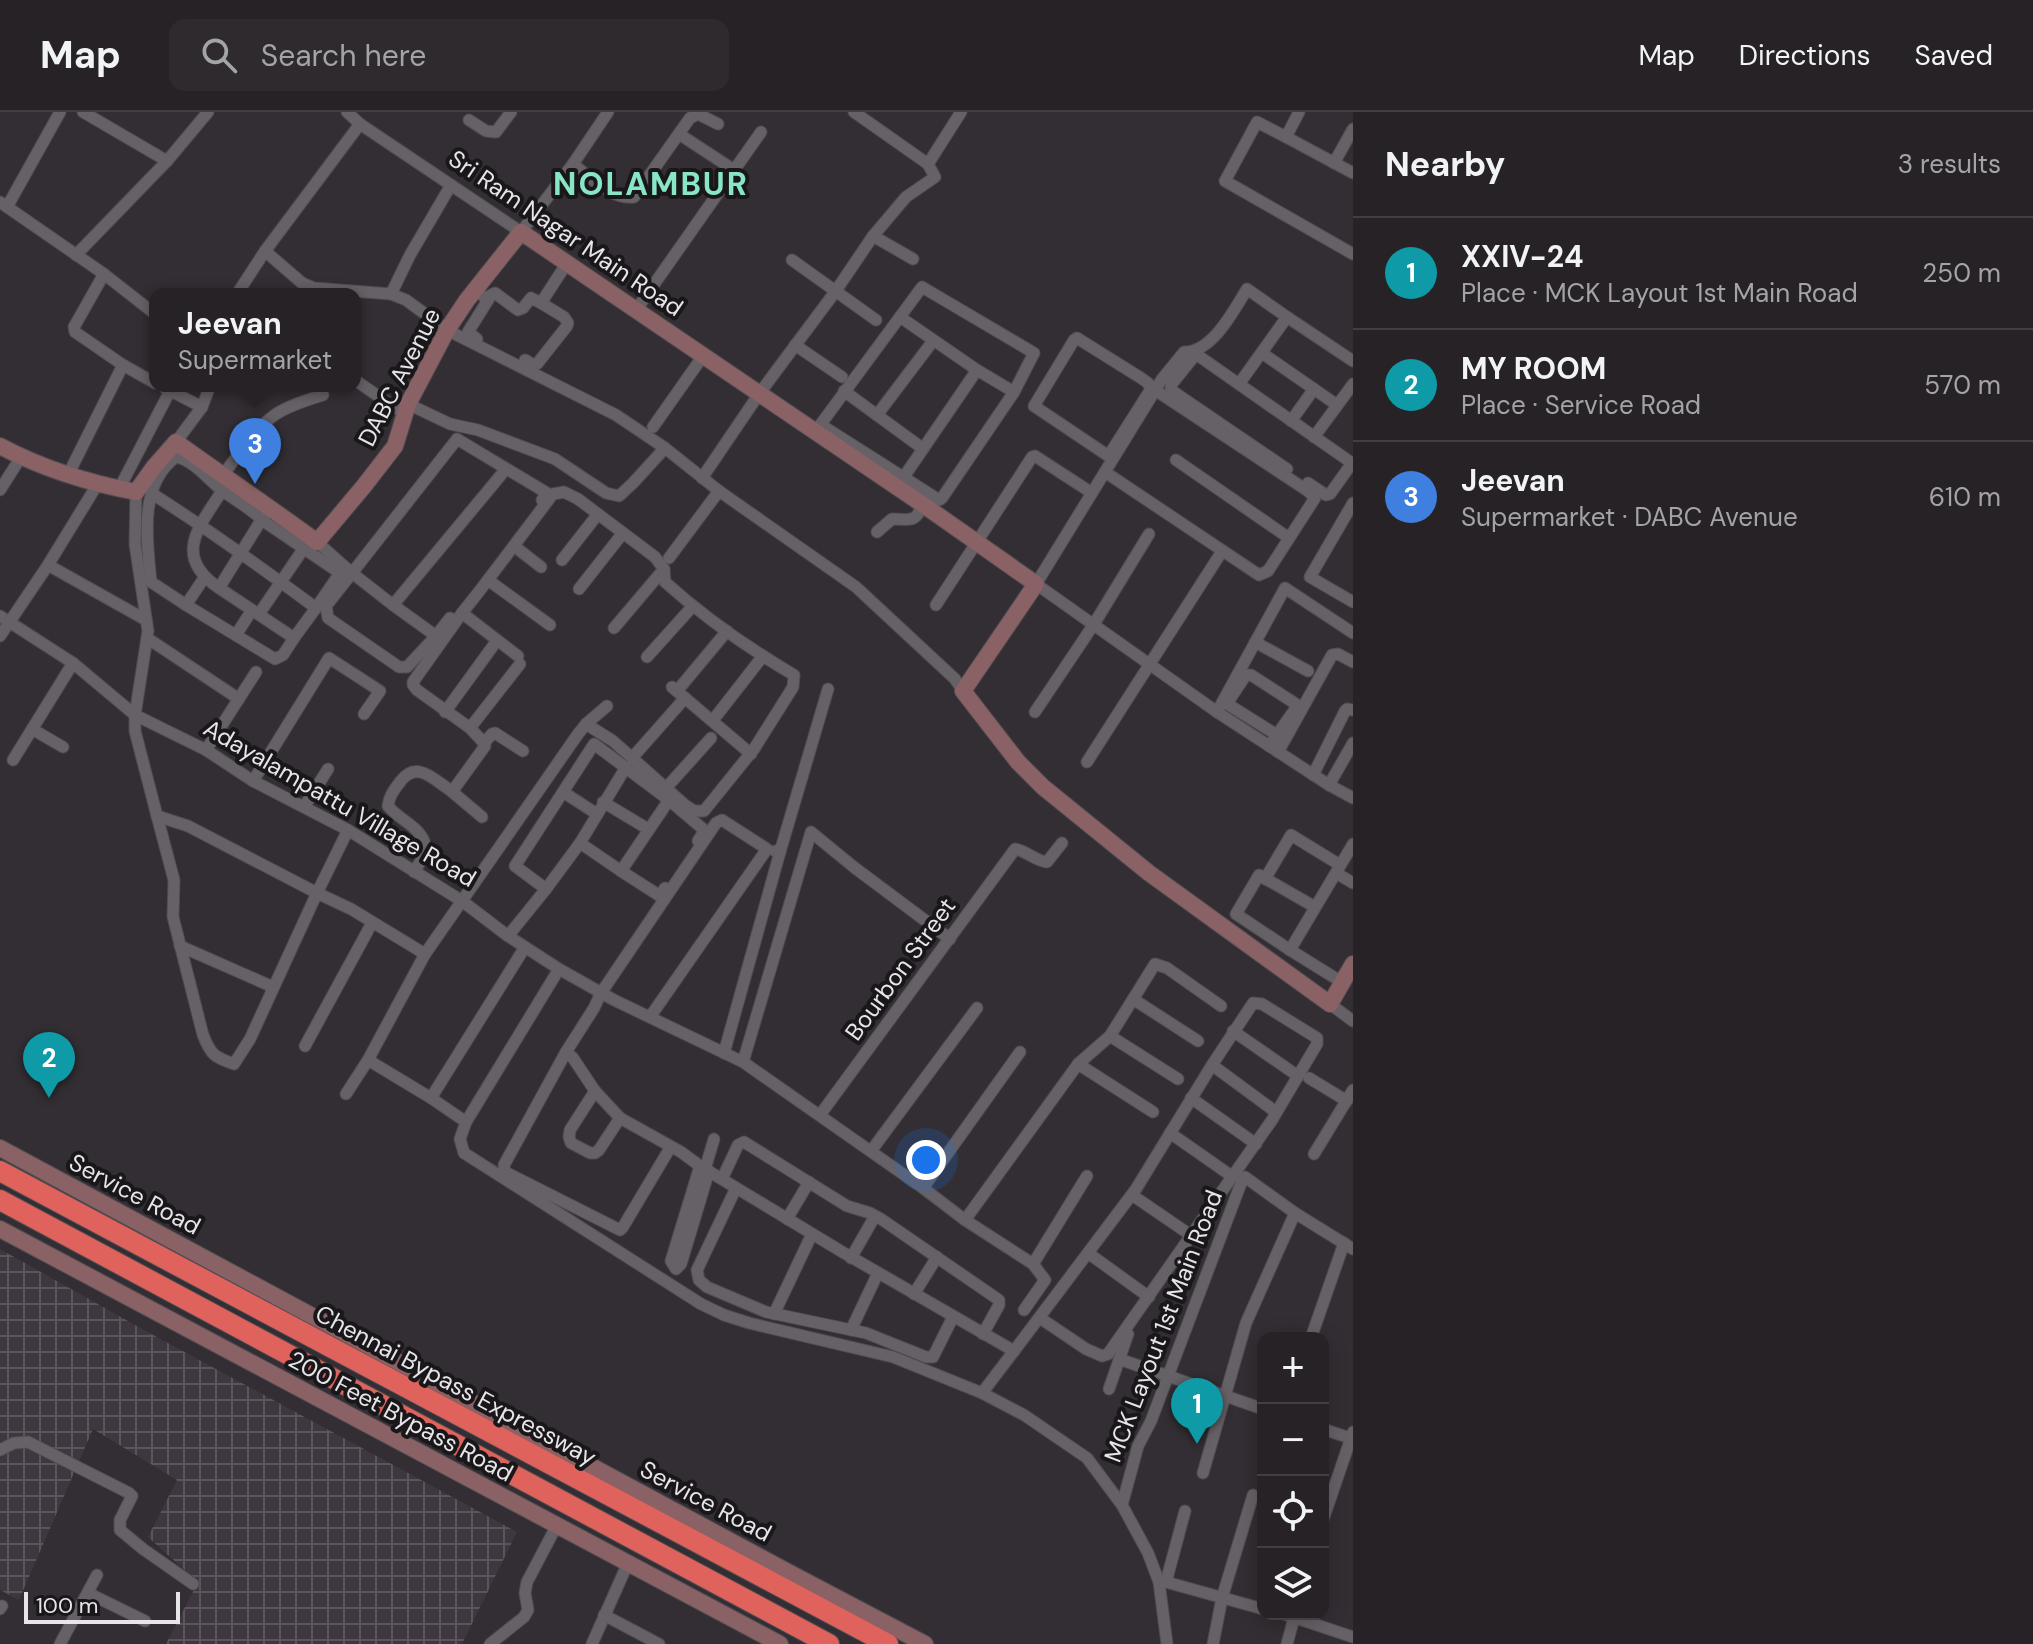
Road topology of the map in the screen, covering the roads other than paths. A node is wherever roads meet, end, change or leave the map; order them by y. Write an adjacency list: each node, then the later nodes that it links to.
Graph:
1 (60, 112): 24 (street)
2 (83, 112): 17 (street)
3 (347, 112): 11 (street, Sri Ram Nagar Main Road)
4 (511, 112): 10 (street)
5 (608, 112): 19 (street)
6 (854, 112): 20 (street)
7 (961, 112): 20 (street)
8 (1299, 112): 16 (street)
9 (206, 113): 17 (street)
10 (469, 120)
11 (360, 124): 23 (street, Sri Ram Nagar Main Road); 27 (street)
12 (718, 124): 15 (street)
13 (1353, 129): 18 (street)
14 (761, 132): 21 (street)
15 (679, 134): 19 (street); 21 (street)
16 (1286, 137): 18 (street); 28 (street)
17 (167, 161): 29 (street)
18 (1334, 163): 22 (street)
19 (573, 164): 25 (street)
20 (928, 164): 26 (street)
21 (734, 170): 42 (street)
22 (1353, 173)
23 (451, 185): 25 (street, Sri Ram Nagar Main Road); 38 (street)
24 (3, 205): 29 (street)
25 (521, 232): 32 (street, Sri Ram Nagar Main Road); 39 (street, DABC Avenue)
26 (873, 236): 30 (street); 37 (street)
27 (265, 251): 34 (street); 35 (street)
28 (1353, 254)
29 (76, 255): 33 (street)
30 (913, 259)
31 (792, 260): 37 (street)
32 (567, 263): 40 (street); 42 (street, Sri Ram Nagar Main Road)
33 (104, 274): 41 (street); 53 (street)
34 (241, 288)
35 (314, 288)
36 (361, 292): 38 (street)
37 (835, 292): 45 (street); 48 (street)
38 (391, 294): 46 (street)
39 (481, 295): 40 (street); 40 (street); 46 (street, DABC Avenue)
40 (541, 303)
41 (149, 309)
42 (636, 310): 51 (street, Sri Ram Nagar Main Road)
43 (900, 317): 47 (street); 62 (street); 66 (street)
44 (1287, 317): 49 (street); 50 (street); 52 (street)
45 (876, 320)
46 (447, 330): 71 (street, DABC Avenue); 79 (street)
47 (933, 341): 54 (street); 72 (street)
48 (795, 345): 55 (street); 67 (street)
49 (1194, 353): 58 (street); 61 (street); 83 (street)
50 (1262, 353): 58 (street); 60 (street)
51 (703, 356): 67 (street, Sri Ram Nagar Main Road); 74 (street)
52 (1353, 361)
53 (123, 365): 56 (street); 87 (street)
54 (977, 370): 66 (street); 80 (street)
55 (842, 377)
56 (149, 380)
57 (361, 384): 71 (street)
58 (1239, 384): 73 (street)
59 (1353, 384): 69 (street)
60 (1314, 389): 69 (street); 73 (street)
61 (1155, 390): 86 (street); 104 (street)
62 (844, 391): 72 (street); 75 (street)
63 (164, 392): 93 (street)
64 (173, 392): 70 (street)
65 (208, 392): 70 (street)
66 (1014, 392): 90 (street)
67 (759, 394): 75 (street, Sri Ram Nagar Main Road); 88 (street)
68 (323, 395): 89 (street)
69 (1337, 405): 76 (street)
70 (202, 407): 77 (street)
71 (407, 408): 79 (street); 106 (street, DABC Avenue)
72 (877, 415): 80 (street)
73 (1291, 421): 76 (street)
74 (653, 427)
75 (818, 428): 90 (street, Sri Ram Nagar Main Road)
76 (1314, 437): 83 (street)
77 (176, 442): 89 (street); 93 (street)
78 (0, 446): 82 (street)
79 (665, 448): 88 (street)
80 (922, 448): 90 (street)
81 (1107, 455): 81 (street)
82 (21, 457): 87 (street); 92 (street)
83 (1351, 459)
84 (1176, 460): 104 (street)
85 (506, 469): 114 (street); 123 (street); 138 (street)
86 (1105, 472): 95 (street); 104 (street)
87 (68, 475): 91 (street)
88 (702, 478): 94 (street)
89 (222, 483): 93 (street); 98 (street); 100 (street)
90 (900, 483): 97 (street, Sri Ram Nagar Main Road)
91 (97, 485): 93 (street); 112 (street)
92 (0, 490)
93 (135, 491): 100 (street); 122 (street); 130 (street)
94 (719, 491): 111 (street); 151 (street)
95 (1092, 493): 105 (street); 118 (street)
96 (1353, 503): 121 (street)
97 (922, 504): 101 (street); 105 (street, Sri Ram Nagar Main Road)
98 (266, 513): 106 (street); 108 (street)
99 (598, 514): 102 (street); 107 (street); 110 (street)
100 (200, 524): 108 (street); 115 (street)
101 (877, 532)
102 (623, 533): 111 (street); 120 (street)
103 (1149, 534): 131 (street)
104 (1289, 538)
105 (977, 543): 118 (street, Sri Ram Nagar Main Road); 124 (street)
106 (311, 545): 114 (street); 117 (street); 126 (street)
107 (514, 546): 113 (street); 116 (street)
108 (240, 553): 117 (street); 119 (street)
109 (1219, 556): 147 (street)
110 (562, 560)
111 (666, 563): 125 (street); 133 (street)
112 (48, 565): 129 (street); 130 (street)
113 (541, 567)
114 (352, 573): 123 (street); 138 (street)
115 (204, 578): 119 (street); 122 (street)
116 (488, 580): 128 (street); 132 (street)
117 (280, 582): 126 (street); 127 (street)
118 (1036, 584): 131 (street); 151 (street)
119 (219, 588): 127 (street)
120 (579, 589)
121 (1352, 599)
122 (186, 605): 136 (street)
123 (393, 605): 138 (street)
124 (936, 605)
125 (692, 607): 134 (street); 144 (street)
126 (316, 608): 140 (street)
127 (255, 612): 136 (street); 140 (street)
128 (462, 613): 156 (street); 163 (street)
129 (5, 619): 137 (street); 146 (street, Adayalampattu Village Road)
130 (146, 620): 139 (street)
131 (1094, 624): 147 (street); 157 (street)
132 (550, 625)
133 (614, 628)
134 (727, 631): 143 (street); 152 (street)
135 (1353, 633): 141 (street)
136 (236, 635): 140 (street)
137 (0, 636)
138 (436, 636)
139 (147, 638): 153 (street); 160 (street)
140 (294, 638)
141 (1255, 642): 148 (street); 158 (street)
142 (493, 646): 156 (street)
143 (763, 656): 161 (street); 173 (street)
144 (647, 657)
145 (1353, 662): 170 (street)
146 (73, 663): 160 (street, Adayalampattu Village Road); 164 (street)
147 (1150, 663): 158 (street); 176 (street)
148 (1308, 671)
149 (256, 672): 153 (street)
150 (828, 689): 196 (street)
151 (963, 691): 222 (street)
152 (678, 692): 173 (street); 175 (street)
153 (239, 699): 171 (street)
154 (607, 706): 162 (street)
155 (1353, 710): 178 (street)
156 (445, 712): 163 (street)
157 (1035, 712)
158 (1217, 712): 170 (street)
159 (364, 714): 179 (street)
160 (135, 715): 171 (street, Adayalampattu Village Road); 188 (street)
161 (717, 715)
162 (586, 724): 175 (street); 204 (street)
163 (470, 728): 167 (street)
164 (32, 729): 169 (street); 174 (street)
165 (1277, 735): 165 (street); 170 (street)
166 (711, 738): 183 (street)
167 (484, 743): 172 (street); 181 (street)
168 (1353, 743): 180 (street)
169 (63, 747)
170 (1274, 749): 178 (street)
171 (206, 750): 179 (street, Adayalampattu Village Road)
172 (523, 751)
173 (751, 754): 183 (street)
174 (13, 760)
175 (629, 762): 182 (street); 183 (street); 185 (street)
176 (1087, 762)
177 (328, 769): 186 (street)
178 (1313, 775): 180 (street)
179 (253, 781): 186 (street, Adayalampattu Village Road)
180 (1329, 785): 184 (street)
181 (450, 790): 189 (street); 199 (street)
182 (563, 792): 187 (street); 202 (street)
183 (668, 794): 190 (street); 198 (street)
184 (1353, 798)
185 (603, 802): 187 (street); 190 (street)
186 (304, 807): 191 (street, Adayalampattu Village Road)
187 (597, 814): 192 (street)
188 (157, 816): 203 (street); 211 (street)
189 (482, 817)
190 (648, 829): 198 (street)
191 (348, 830): 199 (street, Adayalampattu Village Road); 203 (street)
192 (580, 843): 198 (street); 202 (street)
193 (1062, 843): 210 (street, Bourbon Street)
194 (1353, 844): 197 (street)
195 (767, 849): 196 (street); 220 (street); 225 (street)
196 (780, 852): 205 (street)
197 (1338, 869): 200 (street); 201 (street); 206 (street)
198 (621, 871)
199 (414, 872): 204 (street, Adayalampattu Village Road)
200 (1265, 879): 206 (street); 213 (street)
201 (1353, 883)
202 (546, 889): 209 (street)
203 (317, 893): 208 (street); 219 (street)
204 (462, 901): 209 (street, Adayalampattu Village Road); 214 (street)
205 (766, 902): 207 (street); 215 (street)
206 (1315, 907): 213 (street)
207 (788, 908): 210 (street); 216 (street)
208 (372, 923): 214 (street); 230 (street)
209 (508, 936): 212 (street, Adayalampattu Village Road)
210 (950, 939): 247 (street, Bourbon Street)
211 (180, 946): 219 (street); 219 (street)
212 (525, 947): 218 (street, Adayalampattu Village Road); 243 (street)
213 (1290, 950): 217 (street)
214 (425, 954): 234 (street)
215 (751, 954): 216 (street); 233 (street)
216 (773, 959): 235 (street)
217 (1353, 961): 222 (street)
218 (559, 969): 220 (street, Adayalampattu Village Road); 249 (street)
219 (273, 987)
220 (601, 993): 225 (street, Adayalampattu Village Road); 231 (street)
221 (1133, 999): 223 (street); 228 (street); 229 (street)
222 (1330, 1004): 226 (street)
223 (1221, 1006)
224 (977, 1008): 255 (street)
225 (650, 1017): 233 (street, Adayalampattu Village Road)
226 (1353, 1021)
227 (1233, 1031): 237 (street); 238 (street); 238 (street)
228 (1110, 1036): 236 (street); 239 (street)
229 (1198, 1041)
230 (305, 1046)
231 (566, 1052): 240 (street); 254 (street)
232 (1020, 1052): 264 (street)
233 (724, 1053): 235 (street, Adayalampattu Village Road)
234 (368, 1060): 241 (street); 243 (street)
235 (743, 1062): 247 (street, Adayalampattu Village Road)
236 (1078, 1064): 245 (street); 270 (street)
237 (1212, 1065): 244 (street); 246 (street)
238 (1304, 1077): 242 (street); 246 (street)
239 (1178, 1079)
240 (595, 1091): 248 (street); 248 (street)
241 (346, 1094)
242 (1350, 1095): 256 (street)
243 (431, 1098): 249 (street)
244 (1191, 1098): 250 (street); 252 (street)
245 (1153, 1112)
246 (1276, 1112): 252 (street)
247 (820, 1115): 255 (street, Adayalampattu Village Road)
248 (620, 1118): 254 (street)
249 (466, 1122): 280 (street)
250 (1170, 1133): 260 (street); 265 (street)
251 (714, 1139): 257 (street)
252 (1256, 1144): 260 (street)
253 (0, 1148): 326 (street, Service Road)
254 (670, 1148): 257 (street)
255 (871, 1151): 264 (street, Adayalampattu Village Road)
256 (1314, 1154)
257 (705, 1169): 261 (street); 280 (street)
258 (0, 1171): 325 (highway, Chennai Bypass Expressway)
259 (1087, 1176): 278 (street)
260 (1233, 1177): 273 (street)
261 (722, 1179): 262 (street); 263 (street)
262 (809, 1182): 268 (street); 269 (street)
263 (736, 1188): 269 (street); 284 (street)
264 (923, 1188): 270 (street, Adayalampattu Village Road)
265 (1132, 1195): 273 (street); 275 (street)
266 (0, 1200): 324 (highway)
267 (1295, 1213): 274 (street); 293 (street, MCK Layout 1st Main Road); 296 (street)
268 (875, 1216): 276 (street); 277 (street)
269 (787, 1219): 272 (street)
270 (965, 1220): 278 (street, Adayalampattu Village Road)
271 (0, 1229): 306 (street, 200 Feet Bypass Road)
272 (812, 1234): 277 (street); 284 (street)
273 (1192, 1236): 282 (street)
274 (1348, 1246): 288 (street)
275 (1088, 1253): 282 (street); 286 (street)
276 (937, 1257): 281 (street); 289 (street)
277 (851, 1258): 279 (street)
278 (1033, 1264): 283 (street)
279 (878, 1273): 281 (street); 287 (street)
280 (669, 1285): 295 (street)
281 (914, 1294): 285 (street)
282 (1149, 1297): 286 (street)
283 (1024, 1310)
284 (774, 1314): 287 (street)
285 (953, 1317): 287 (street); 289 (street)
286 (1040, 1318): 291 (street)
287 (851, 1330)
288 (1313, 1332)
289 (983, 1334): 291 (street)
290 (1128, 1334): 292 (street)
291 (1014, 1351): 295 (street)
292 (1119, 1359): 293 (street); 294 (street)
293 (1166, 1376): 296 (street); 304 (street, MCK Layout 1st Main Road)
294 (1109, 1389)
295 (982, 1393): 304 (street)
296 (1224, 1396): 297 (street); 301 (street)
297 (1257, 1407)
298 (1329, 1430): 299 (street)
299 (1352, 1436): 303 (street)
300 (0, 1450): 310 (street)
301 (1203, 1473)
302 (1253, 1495): 312 (street)
303 (1329, 1503)
304 (1122, 1505): 309 (street)
305 (1185, 1511): 309 (street)
306 (557, 1525): 307 (street, 200 Feet Bypass Road); 320 (street)
307 (628, 1563): 314 (street); 323 (street, 200 Feet Bypass Road)
308 (97, 1575): 311 (street)
309 (1162, 1582): 312 (street); 327 (street)
310 (193, 1584)
311 (88, 1593): 317 (street); 319 (street)
312 (1222, 1598): 313 (street); 328 (street)
313 (1257, 1607)
314 (604, 1615): 321 (street); 322 (street)
315 (1290, 1620): 329 (street)
316 (1305, 1620): 318 (street)
317 (145, 1621)
318 (1353, 1637)
319 (65, 1642)
320 (490, 1644)
321 (592, 1644)
322 (659, 1644)
323 (780, 1644)
324 (829, 1644)
325 (888, 1644)
326 (925, 1644)
327 (1167, 1644)
328 (1213, 1644)
329 (1287, 1644)

